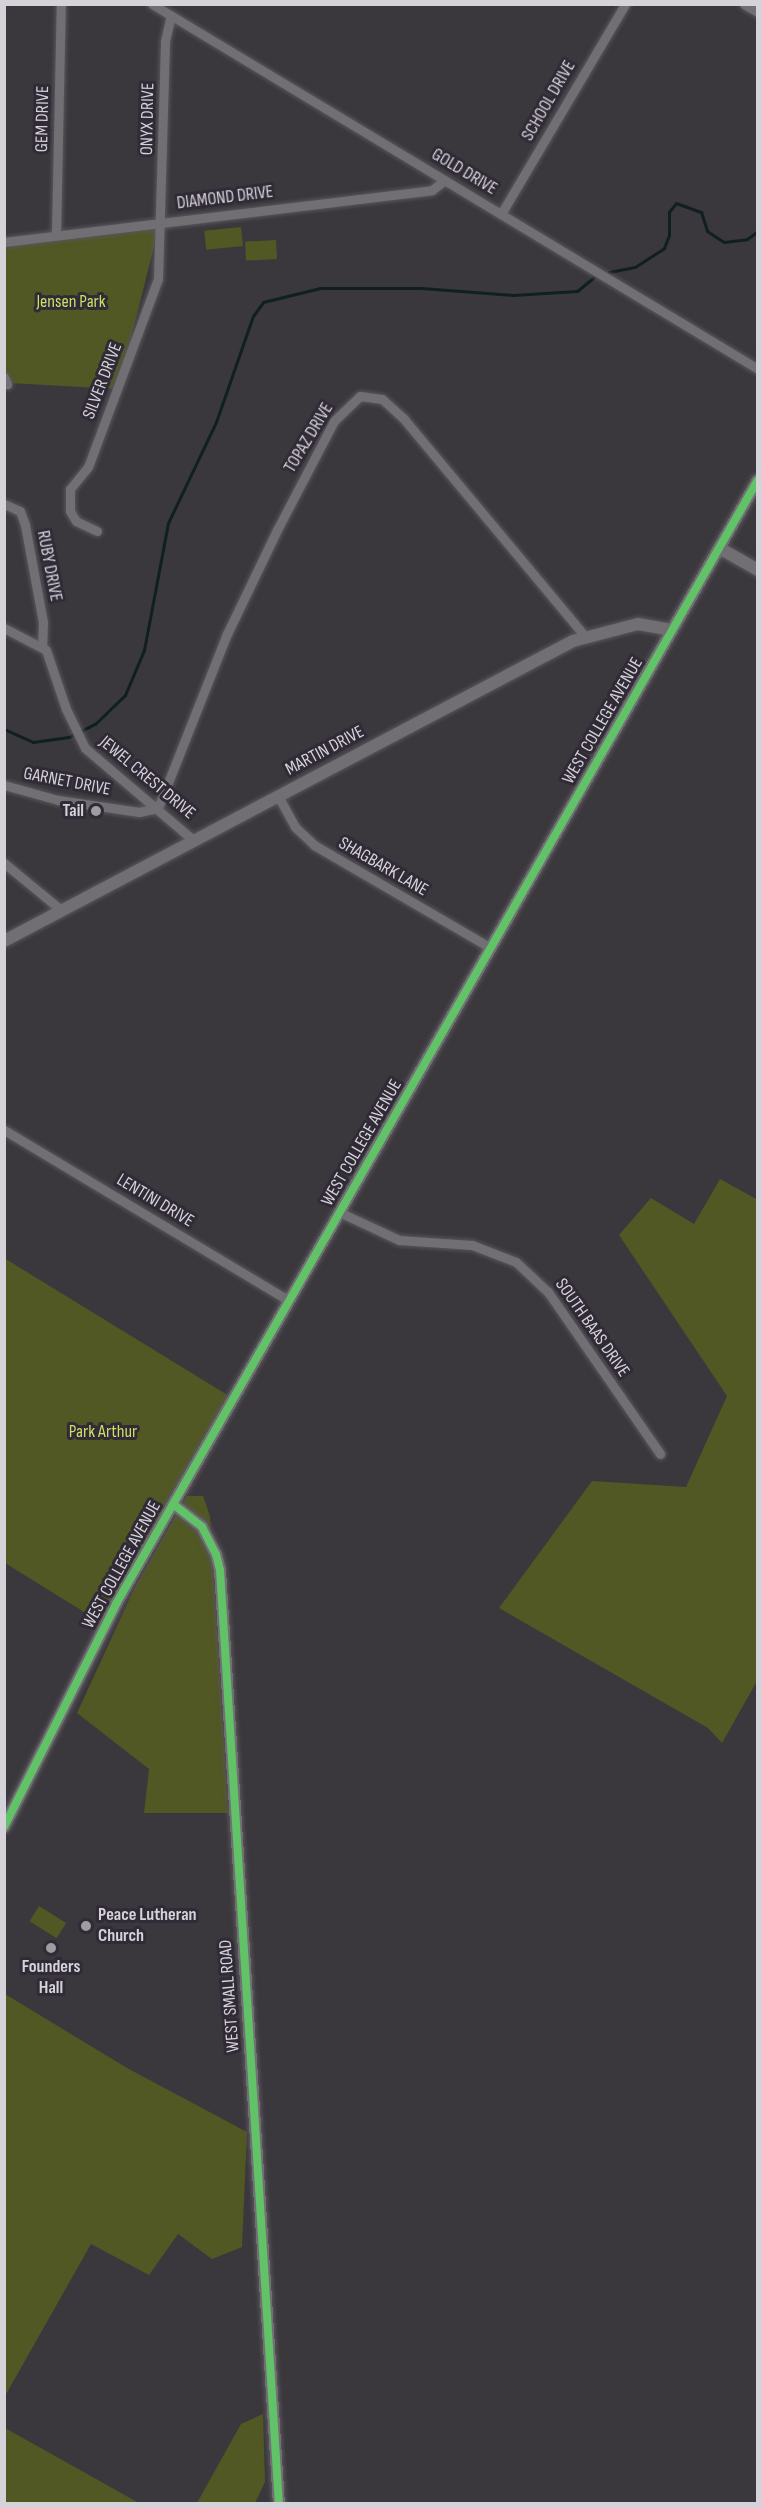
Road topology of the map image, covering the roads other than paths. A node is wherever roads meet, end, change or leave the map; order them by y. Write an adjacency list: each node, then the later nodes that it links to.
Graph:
1 (61, 4): 10 (street, GEM DRIVE)
2 (152, 4): 6 (street, GOLD DRIVE)
3 (625, 4): 8 (street, SCHOOL DRIVE)
4 (744, 4): 5 (street)
5 (758, 12)
6 (171, 16): 7 (street, GOLD DRIVE); 9 (street, ONYX DRIVE)
7 (445, 180): 8 (street, GOLD DRIVE); 9 (street, DIAMOND DRIVE)
8 (501, 214): 12 (street, GOLD DRIVE)
9 (160, 223): 10 (street, DIAMOND DRIVE); 15 (street, SILVER DRIVE)
10 (56, 234): 11 (street, DIAMOND DRIVE)
11 (4, 242)
12 (758, 369)
13 (758, 480): 16 (street, WEST COLLEGE AVENUE)
14 (4, 504): 21 (street, RUBY DRIVE)
15 (97, 531)
16 (719, 548): 17 (street); 19 (street, WEST COLLEGE AVENUE)
17 (758, 570)
18 (4, 628): 21 (street)
19 (671, 630): 20 (street, MARTIN DRIVE); 29 (street, WEST COLLEGE AVENUE)
20 (585, 636): 23 (street, MARTIN DRIVE); 24 (street, TOPAZ DRIVE)
21 (42, 645): 24 (street, JEWEL CREST DRIVE)
22 (4, 785): 24 (street, GARNET DRIVE)
23 (278, 796): 25 (street, MARTIN DRIVE); 29 (street, SHAGBARK LANE)
24 (158, 808): 25 (street, JEWEL CREST DRIVE)
25 (193, 840): 27 (street, MARTIN DRIVE)
26 (4, 863): 27 (street)
27 (61, 910): 28 (street, MARTIN DRIVE)
28 (4, 941)
29 (490, 948): 31 (street, WEST COLLEGE AVENUE)
30 (4, 1130): 32 (street, LENTINI DRIVE)
31 (339, 1212): 32 (street, WEST COLLEGE AVENUE); 33 (street, SOUTH BAAS DRIVE)
32 (288, 1300): 34 (street, WEST COLLEGE AVENUE)
33 (660, 1454)
34 (173, 1504): 35 (street, WEST COLLEGE AVENUE); 36 (street, WEST SMALL ROAD)
35 (4, 1827)
36 (279, 2504)

